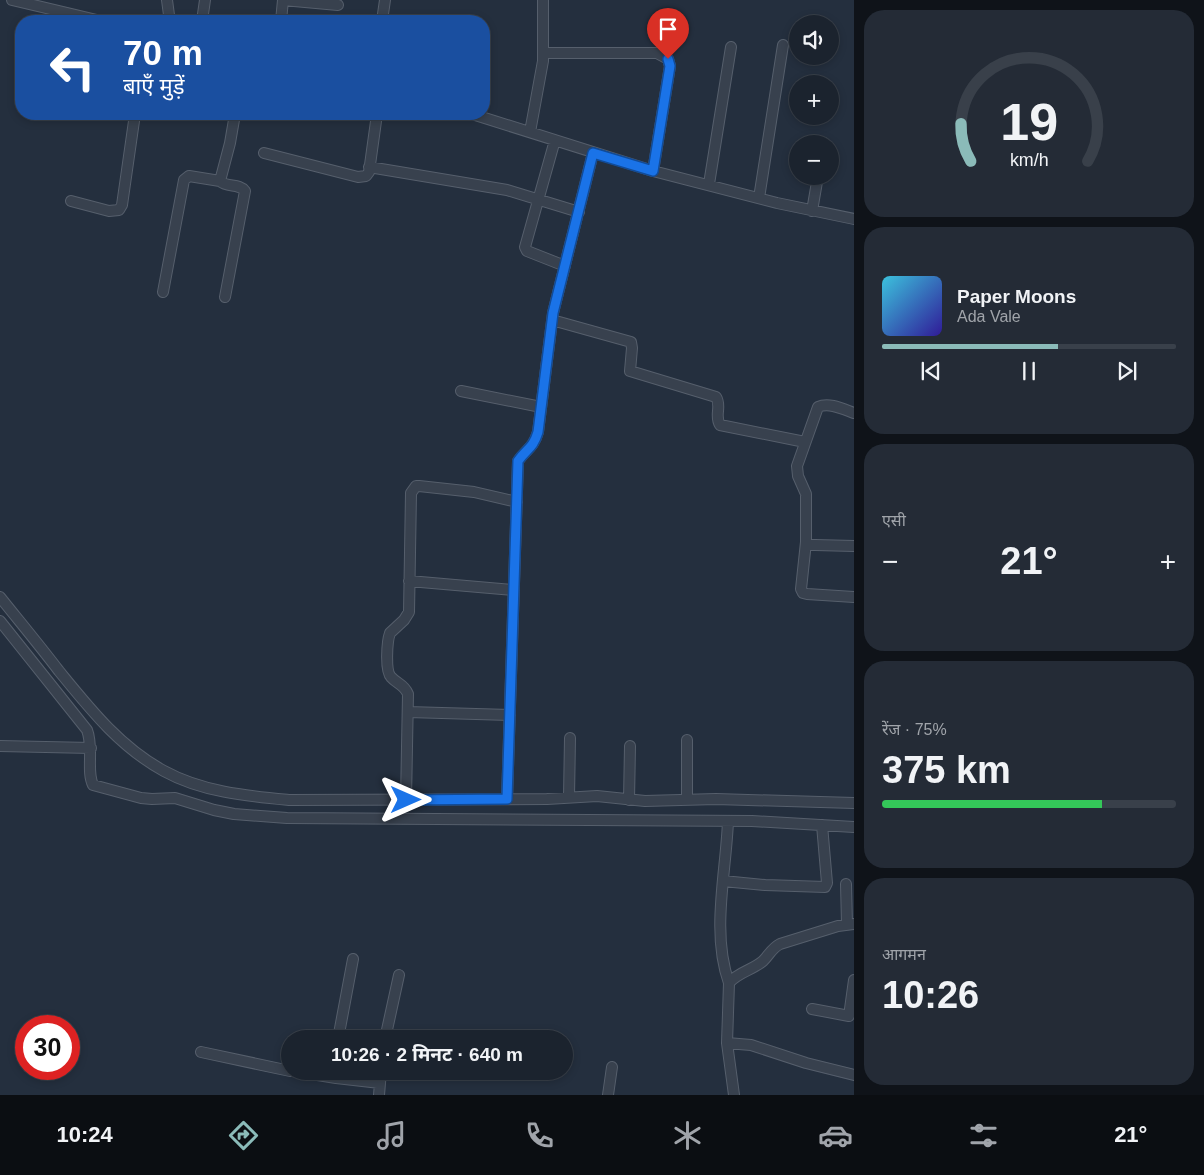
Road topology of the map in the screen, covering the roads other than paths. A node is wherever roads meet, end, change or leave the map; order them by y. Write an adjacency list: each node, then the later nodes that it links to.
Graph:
1 (12, 0): 8 (street)
2 (167, 0): 9 (street)
3 (205, 0): 10 (street)
4 (283, 0): 7 (street); 11 (street)
5 (385, 0): 12 (street)
6 (543, 0): 15 (street)
7 (338, 5)
8 (76, 15)
9 (169, 15)
10 (203, 15)
11 (282, 15)
12 (383, 15)
13 (783, 45): 29 (street)
14 (731, 47): 27 (street)
15 (544, 53): 20 (street); 25 (street)
16 (134, 120): 31 (street)
17 (234, 120): 26 (street)
18 (376, 120): 24 (street)
19 (490, 120): 20 (street)
20 (530, 132): 21 (street)
21 (555, 140): 23 (street); 30 (street)
22 (264, 152): 24 (street)
23 (593, 153): 25 (street); 33 (street)
24 (369, 167): 30 (street)
25 (653, 171): 27 (street)
26 (220, 181): 36 (street); 37 (street)
27 (709, 184): 29 (street)
28 (816, 185): 32 (street)
29 (759, 198): 32 (street)
30 (538, 200): 33 (street); 35 (street)
31 (70, 201)
32 (812, 211): 34 (street)
33 (579, 212): 35 (street)
34 (854, 219)
35 (565, 266): 38 (street)
36 (163, 292)
37 (225, 297)
38 (552, 320): 40 (street); 42 (street)
39 (461, 391): 40 (street)
40 (541, 406): 43 (street)
41 (854, 413): 42 (street)
42 (805, 442): 44 (street)
43 (517, 502): 46 (street); 47 (street)
44 (806, 542): 45 (street); 49 (street)
45 (854, 546)
46 (409, 581): 47 (street); 51 (street)
47 (514, 590): 52 (street)
48 (0, 597): 60 (street)
49 (854, 597)
50 (0, 620): 57 (street)
51 (408, 712): 52 (street); 60 (street)
52 (510, 715): 59 (street)
53 (570, 738): 58 (street)
54 (687, 740): 62 (street)
55 (0, 746): 57 (street)
56 (630, 746): 61 (street)
57 (91, 748): 64 (street)
58 (569, 797): 59 (street); 61 (street)
59 (507, 799): 60 (street)
60 (406, 800)
61 (629, 800): 62 (street)
62 (687, 800): 63 (street)
63 (854, 803)
64 (728, 822): 65 (street); 67 (street)
65 (822, 825): 66 (street); 67 (street)
66 (854, 827)
67 (723, 881): 73 (street)
68 (846, 884): 69 (street)
69 (850, 924): 73 (street)
70 (353, 959): 75 (street)
71 (399, 976): 76 (street)
72 (854, 980): 74 (street)
73 (729, 983): 77 (street)
74 (812, 1009)
75 (340, 1030)
76 (388, 1030)
77 (727, 1042): 81 (street); 87 (street)
78 (201, 1052): 80 (street)
79 (612, 1067): 86 (street)
80 (281, 1069)
81 (854, 1075)
82 (364, 1080): 84 (street)
83 (380, 1080): 84 (street)
84 (380, 1083): 85 (street)
85 (379, 1095)
86 (608, 1095)
87 (734, 1095)

